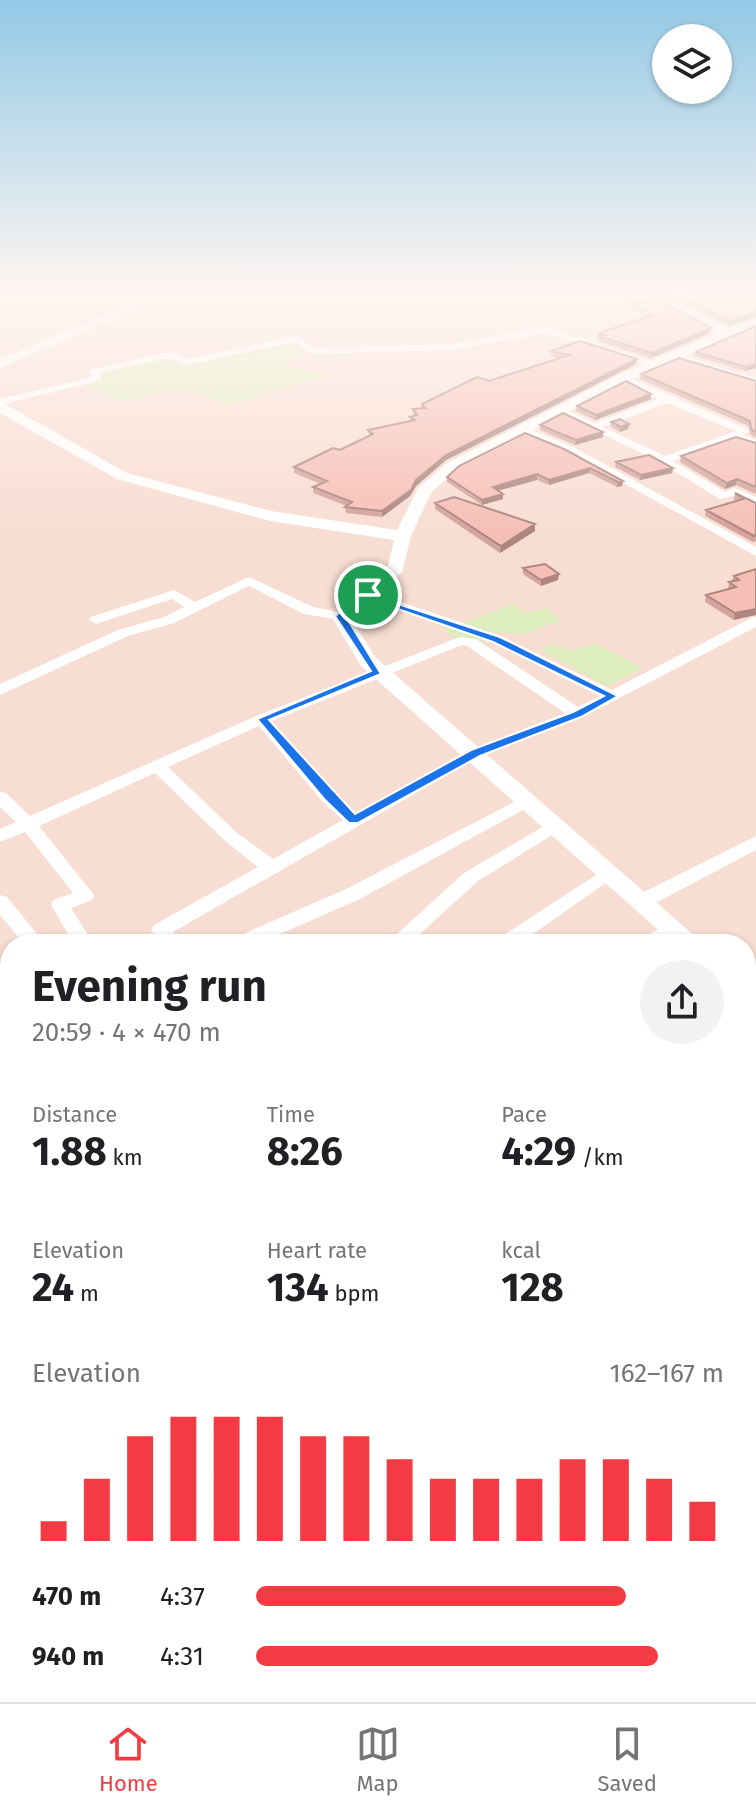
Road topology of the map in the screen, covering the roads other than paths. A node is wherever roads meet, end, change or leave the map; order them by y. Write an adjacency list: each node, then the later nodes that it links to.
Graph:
1 (94, 373): 7 (street)
2 (633, 373): 4 (street)
3 (731, 373): 5 (street)
4 (623, 378): 6 (street); 8 (street)
5 (756, 381)
6 (667, 399): 9 (street); 11 (street)
7 (0, 404): 15 (street)
8 (560, 411): 9 (street); 10 (street)
9 (597, 426): 13 (street)
10 (523, 430): 15 (street); 16 (street)
11 (735, 435): 12 (street); 13 (street)
12 (756, 444)
13 (664, 460): 14 (street)
14 (756, 502)
15 (403, 536): 17 (street)
16 (756, 552)
17 (368, 595): 19 (street); 24 (street)
18 (194, 608): 19 (street); 20 (street); 23 (street)
19 (340, 616): 22 (street)
20 (96, 620)
21 (754, 625): 24 (street)
22 (377, 672): 25 (street); 26 (street); 27 (street)
23 (0, 690)
24 (613, 696): 25 (street)
25 (577, 714): 27 (street)
26 (262, 719): 28 (street); 31 (street)
27 (475, 753): 30 (street); 31 (street)
28 (158, 767): 32 (street); 36 (street)
29 (0, 797): 32 (street)
30 (528, 800): 33 (street); 44 (street)
31 (353, 820): 36 (street)
32 (28, 824): 34 (street); 42 (street)
33 (556, 825): 37 (street); 45 (street)
34 (0, 836)
35 (756, 842): 39 (street)
36 (272, 868): 43 (street)
37 (608, 873): 39 (street); 46 (street)
38 (0, 902): 41 (street)
39 (641, 902): 40 (street)
40 (673, 929): 47 (street); 48 (street)
41 (27, 934)
42 (78, 934)
43 (164, 934)
44 (262, 934)
45 (407, 934)
46 (520, 934)
47 (664, 934)
48 (679, 934)

